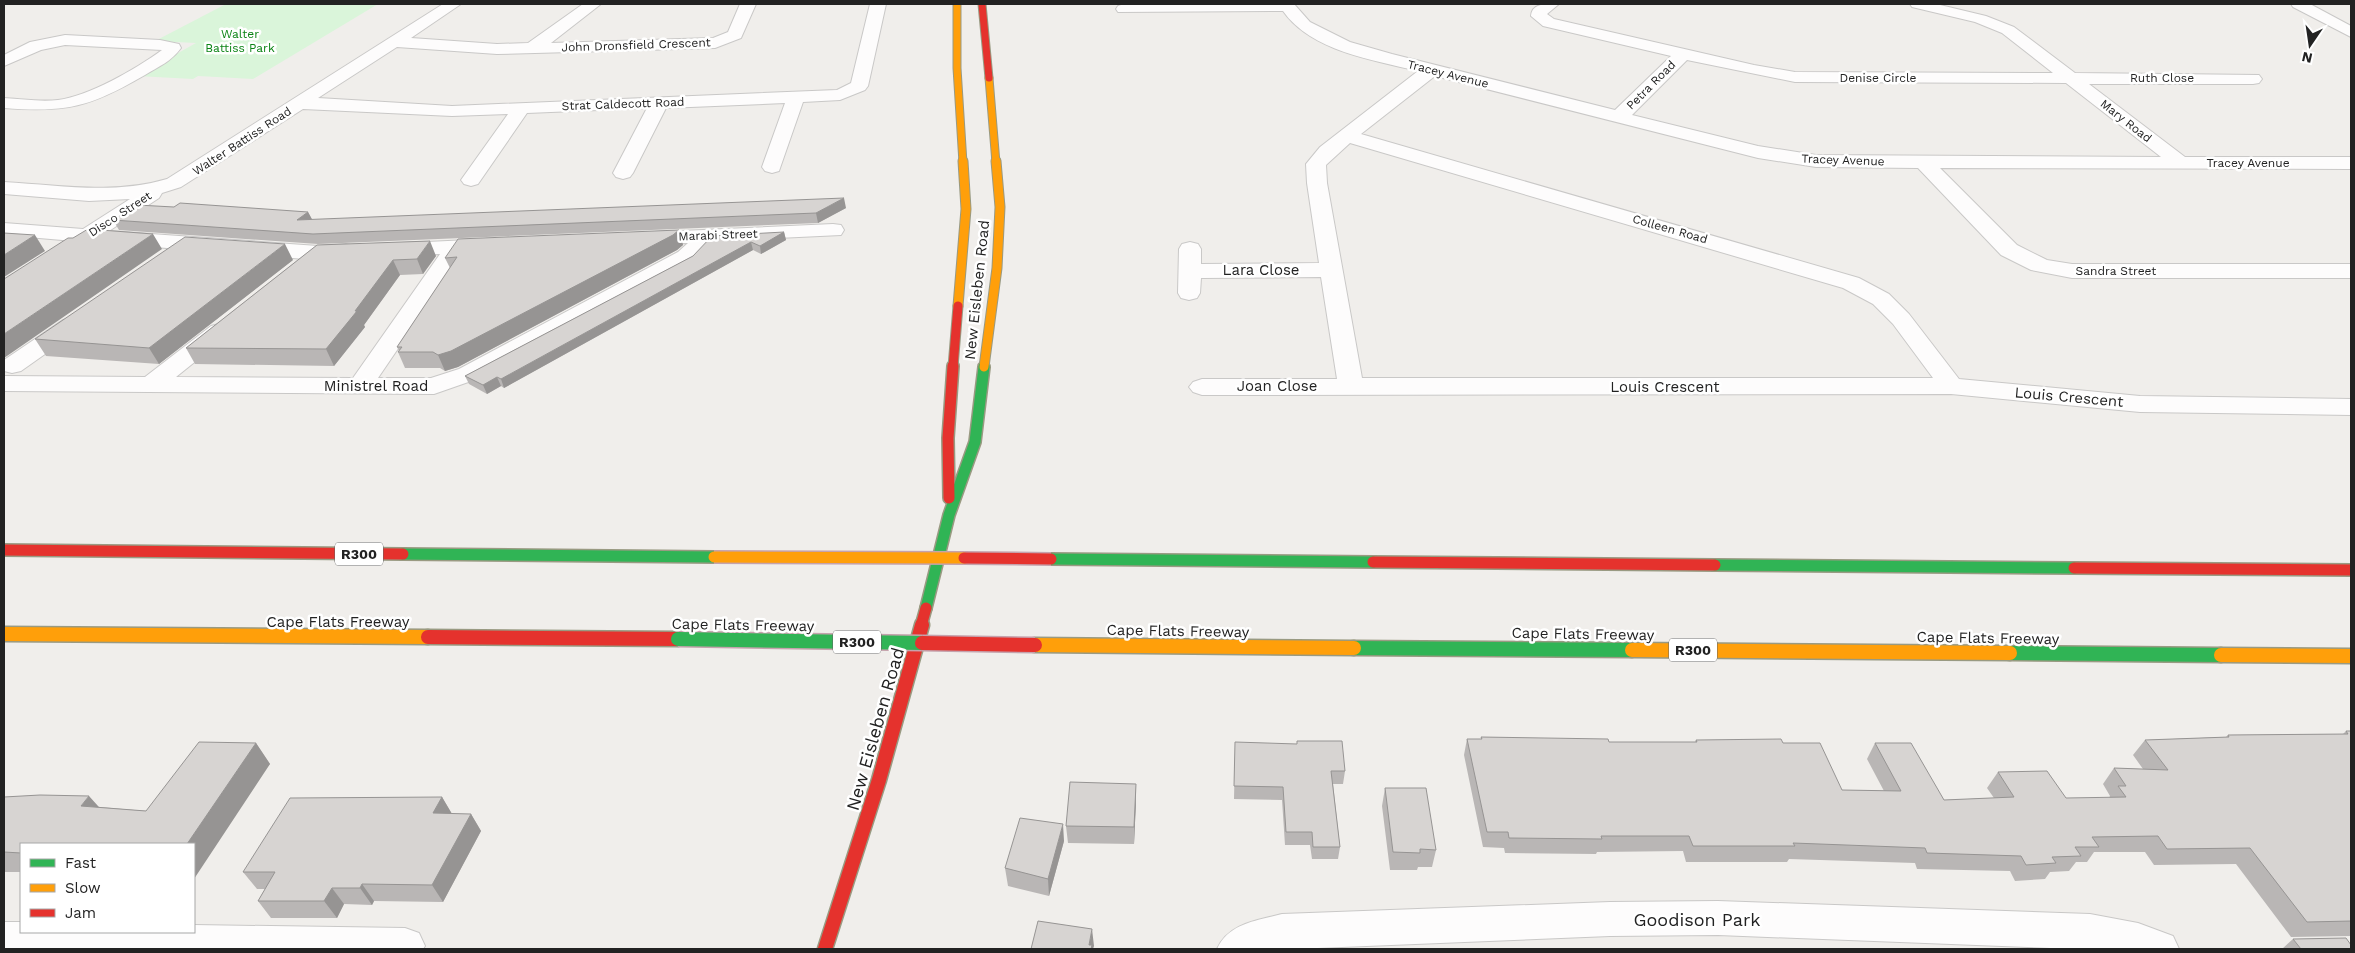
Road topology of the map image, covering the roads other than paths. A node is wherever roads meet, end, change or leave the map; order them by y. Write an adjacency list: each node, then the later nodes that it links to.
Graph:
1 (453, 4): 13 (street, Walter Battiss Road)
2 (593, 4): 14 (street, John Dronsfield Crescent)
3 (748, 4): 14 (street, John Dronsfield Crescent)
4 (878, 4): 20 (street, Strat Caldecott Road)
5 (957, 4): 61 (main road, New Eisleben Road)
6 (982, 4): 61 (main road, New Eisleben Road)
7 (1551, 4): 15 (street, Denise Circle)
8 (1918, 4): 18 (street)
9 (2299, 4): 12 (street)
10 (1287, 5): 11 (street); 17 (street, Tracey Avenue)
11 (1124, 9)
12 (2351, 32)
13 (393, 42): 14 (street, John Dronsfield Crescent); 22 (street, Walter Battiss Road)
14 (531, 49)
15 (1683, 54): 18 (street, Denise Circle); 25 (street, Petra Road)
16 (4, 61): 21 (street)
17 (1431, 70): 25 (street, Tracey Avenue); 26 (street)
18 (2071, 78): 19 (street, Ruth Close); 28 (street, Mary Road)
19 (2253, 79)
20 (796, 97): 23 (street, Strat Caldecott Road); 30 (street)
21 (4, 103)
22 (301, 103): 24 (street, Strat Caldecott Road); 34 (street, Walter Battiss Road)
23 (659, 103): 24 (street, Strat Caldecott Road); 31 (street)
24 (522, 108): 32 (street)
25 (1619, 117): 27 (street, Tracey Avenue)
26 (1347, 136): 48 (street); 59 (street, Colleen Road)
27 (1923, 162): 28 (street, Tracey Avenue); 50 (street, Sandra Street)
28 (2180, 163): 29 (street, Tracey Avenue)
29 (2351, 164)
30 (772, 167)
31 (623, 173)
32 (471, 180)
33 (4, 188): 34 (street, Walter Battiss Road)
34 (162, 188): 37 (street, Disco Street)
35 (4, 229): 37 (street)
36 (834, 230): 38 (street, Marabi Street)
37 (88, 235): 40 (street); 44 (street, Disco Street)
38 (708, 235): 39 (street, Marabi Street); 56 (street, Ministrel Road)
39 (621, 239)
40 (189, 243): 45 (street); 46 (street)
41 (514, 244): 42 (street)
42 (456, 247): 45 (street); 56 (street)
43 (1190, 249): 49 (street)
44 (63, 252)
45 (318, 252): 47 (street)
46 (165, 260)
47 (295, 270)
48 (1332, 270): 49 (street, Lara Close); 58 (street)
49 (1190, 271): 51 (street)
50 (2351, 271)
51 (1190, 293)
52 (92, 310): 54 (street)
53 (235, 319): 55 (street)
54 (8, 375): 55 (street, Ministrel Road)
55 (151, 385): 56 (street, Ministrel Road)
56 (360, 386)
57 (1202, 386): 58 (street, Joan Close)
58 (1351, 386): 59 (street, Louis Crescent)
59 (1952, 386): 60 (street, Louis Crescent)
60 (2351, 407)
61 (949, 515): 69 (main road, New Eisleben Road)
62 (4, 550): 63 (main road, R300, bridge)
63 (2351, 570)
64 (4, 634): 65 (main road, Cape Flats Freeway / R300, bridge)
65 (2351, 656)
66 (6, 943): 68 (street)
67 (405, 946): 68 (street)
68 (227, 947)
69 (825, 949)
70 (1237, 949): 71 (street, Goodison Park)
71 (2159, 949)

